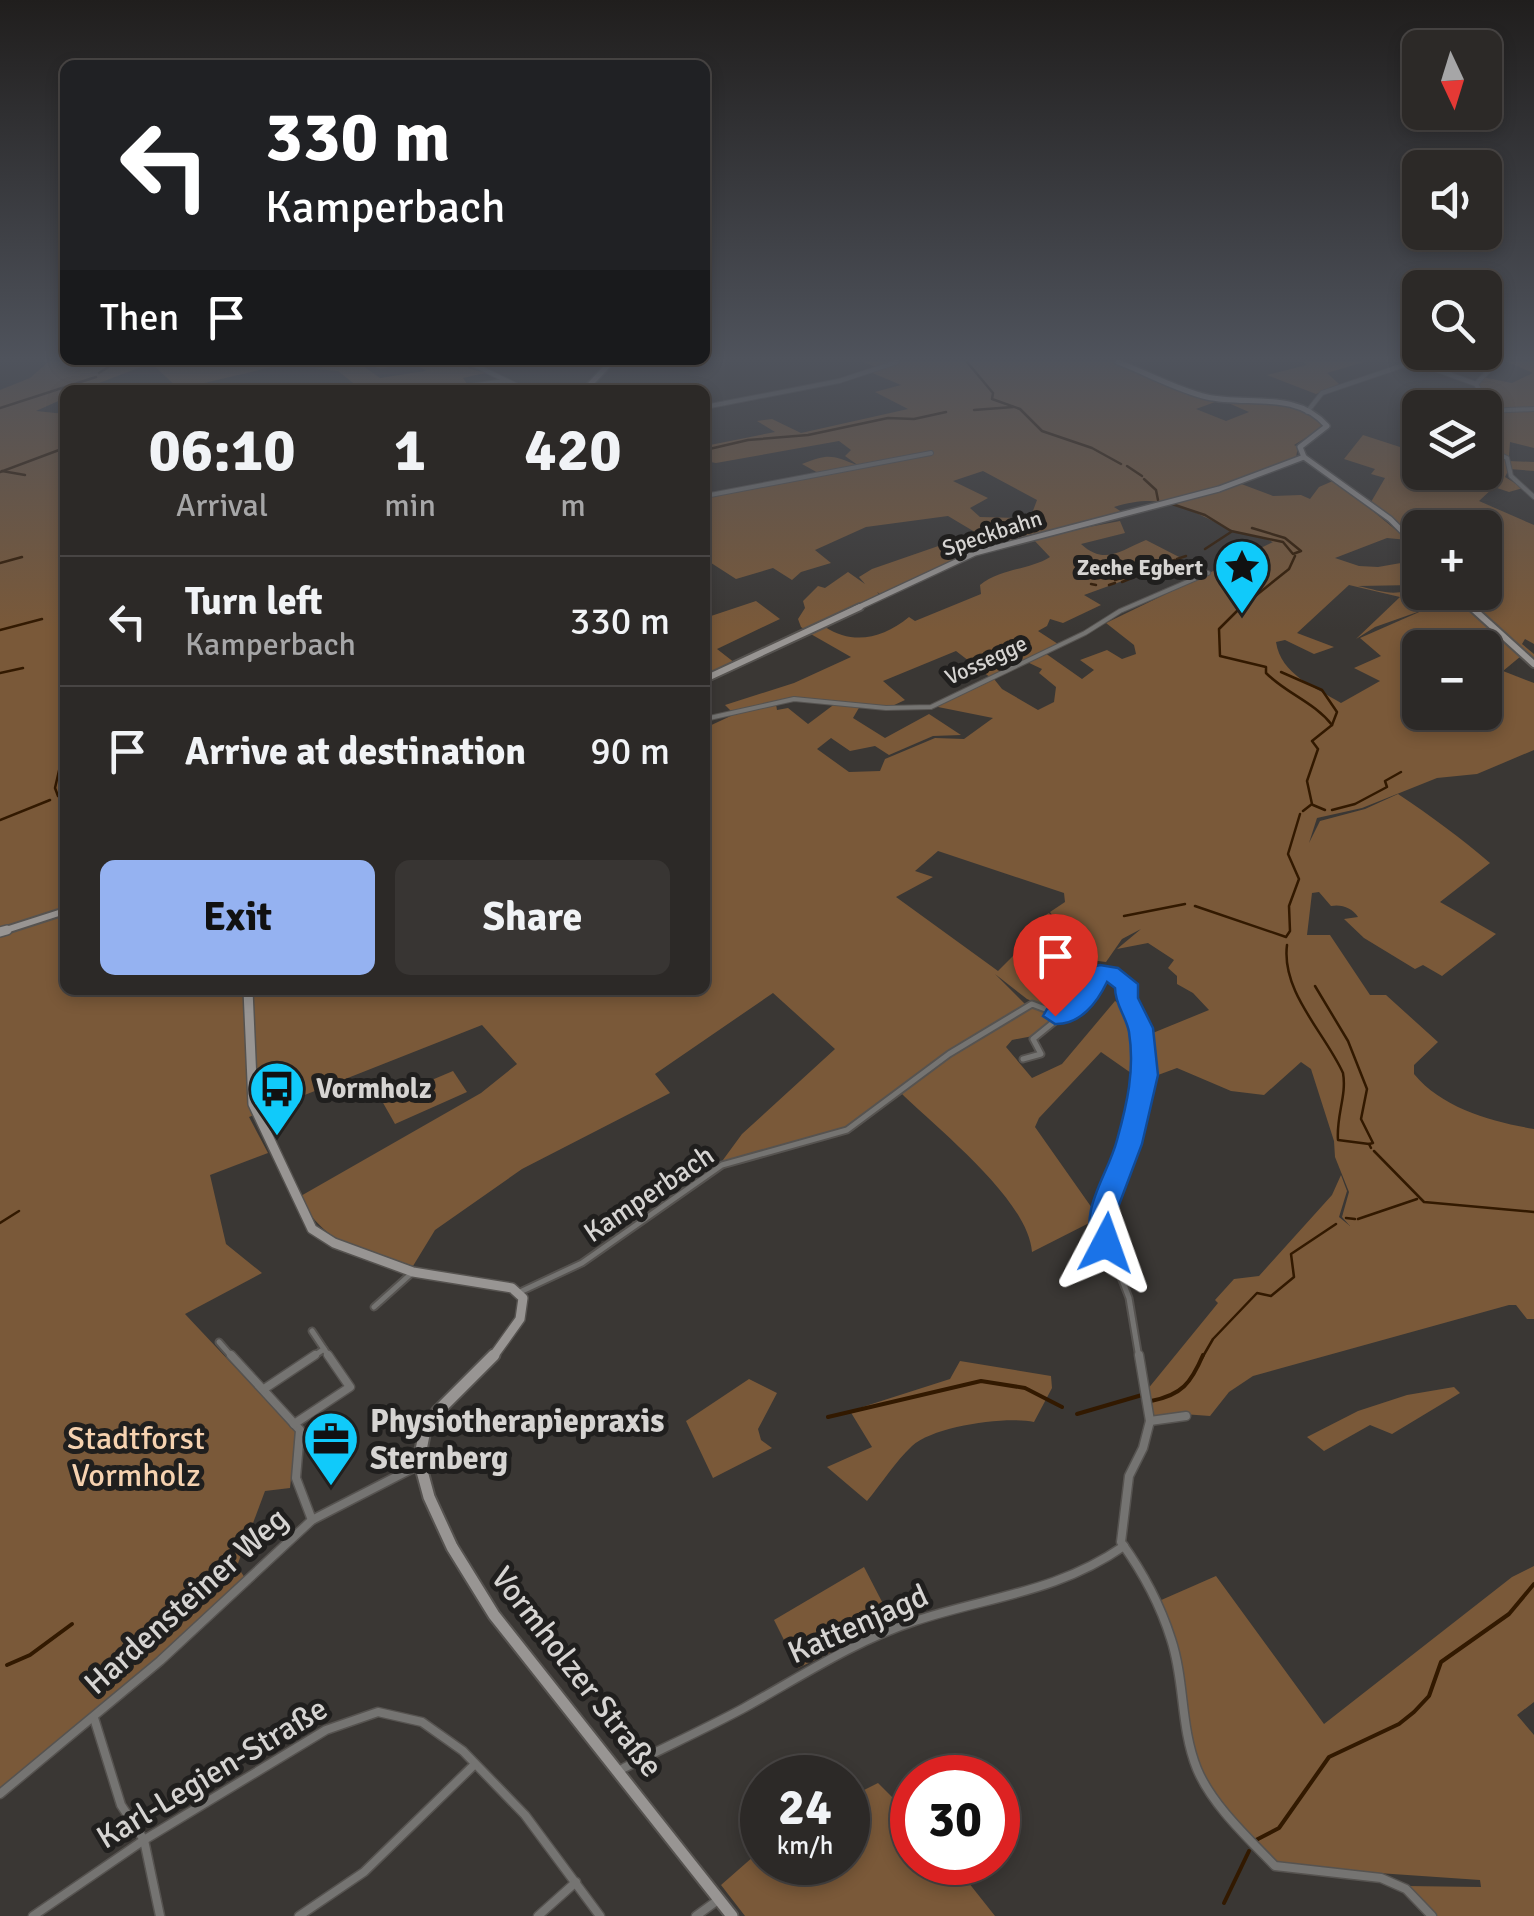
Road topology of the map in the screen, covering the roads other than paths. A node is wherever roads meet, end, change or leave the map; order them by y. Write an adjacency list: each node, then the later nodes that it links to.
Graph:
1 (1302, 451): 4 (street)
2 (931, 453): 5 (street)
3 (1502, 456): 6 (street)
4 (1304, 457): 7 (street); 11 (street, Speckbahn)
5 (710, 495)
6 (1534, 497)
7 (1402, 531)
8 (1208, 573): 12 (street, Vossegge)
9 (1475, 610): 10 (street)
10 (1534, 664)
11 (710, 677)
12 (710, 718)
13 (60, 913): 14 (street)
14 (0, 932)
15 (248, 995): 18 (street)
16 (1060, 1017): 17 (street); 19 (street, Kamperbach); 26 (street)
17 (1024, 1059)
18 (413, 1272): 19 (street); 20 (street)
19 (520, 1292): 28 (street)
20 (374, 1307)
21 (312, 1331): 23 (street)
22 (220, 1342): 24 (street)
23 (324, 1348): 24 (street); 27 (street)
24 (264, 1389): 27 (street)
25 (1186, 1416): 26 (street)
26 (1150, 1421): 30 (street)
27 (294, 1424): 29 (street)
28 (418, 1465): 29 (street, Hardensteiner Weg); 33 (street, Vormholzer Straße)
29 (312, 1520): 31 (street, Hardensteiner Weg)
30 (1124, 1546): 33 (street, Kattenjagd); 45 (street)
31 (94, 1718): 34 (street, Hardensteiner Weg); 35 (street)
32 (475, 1764): 35 (street, Karl-Legien-Straße); 36 (street, Karl-Legien-Straße); 40 (street)
33 (620, 1770): 37 (street, Vormholzer Straße)
34 (0, 1794)
35 (144, 1840): 38 (street, Karl-Legien-Straße); 39 (street)
36 (576, 1882): 41 (street); 42 (street, Karl-Legien-Straße)
37 (720, 1899): 43 (street); 44 (street, Vormholzer Straße)
38 (33, 1916)
39 (160, 1916)
40 (298, 1916)
41 (538, 1916)
42 (600, 1916)
43 (696, 1916)
44 (732, 1916)
45 (1432, 1916)

